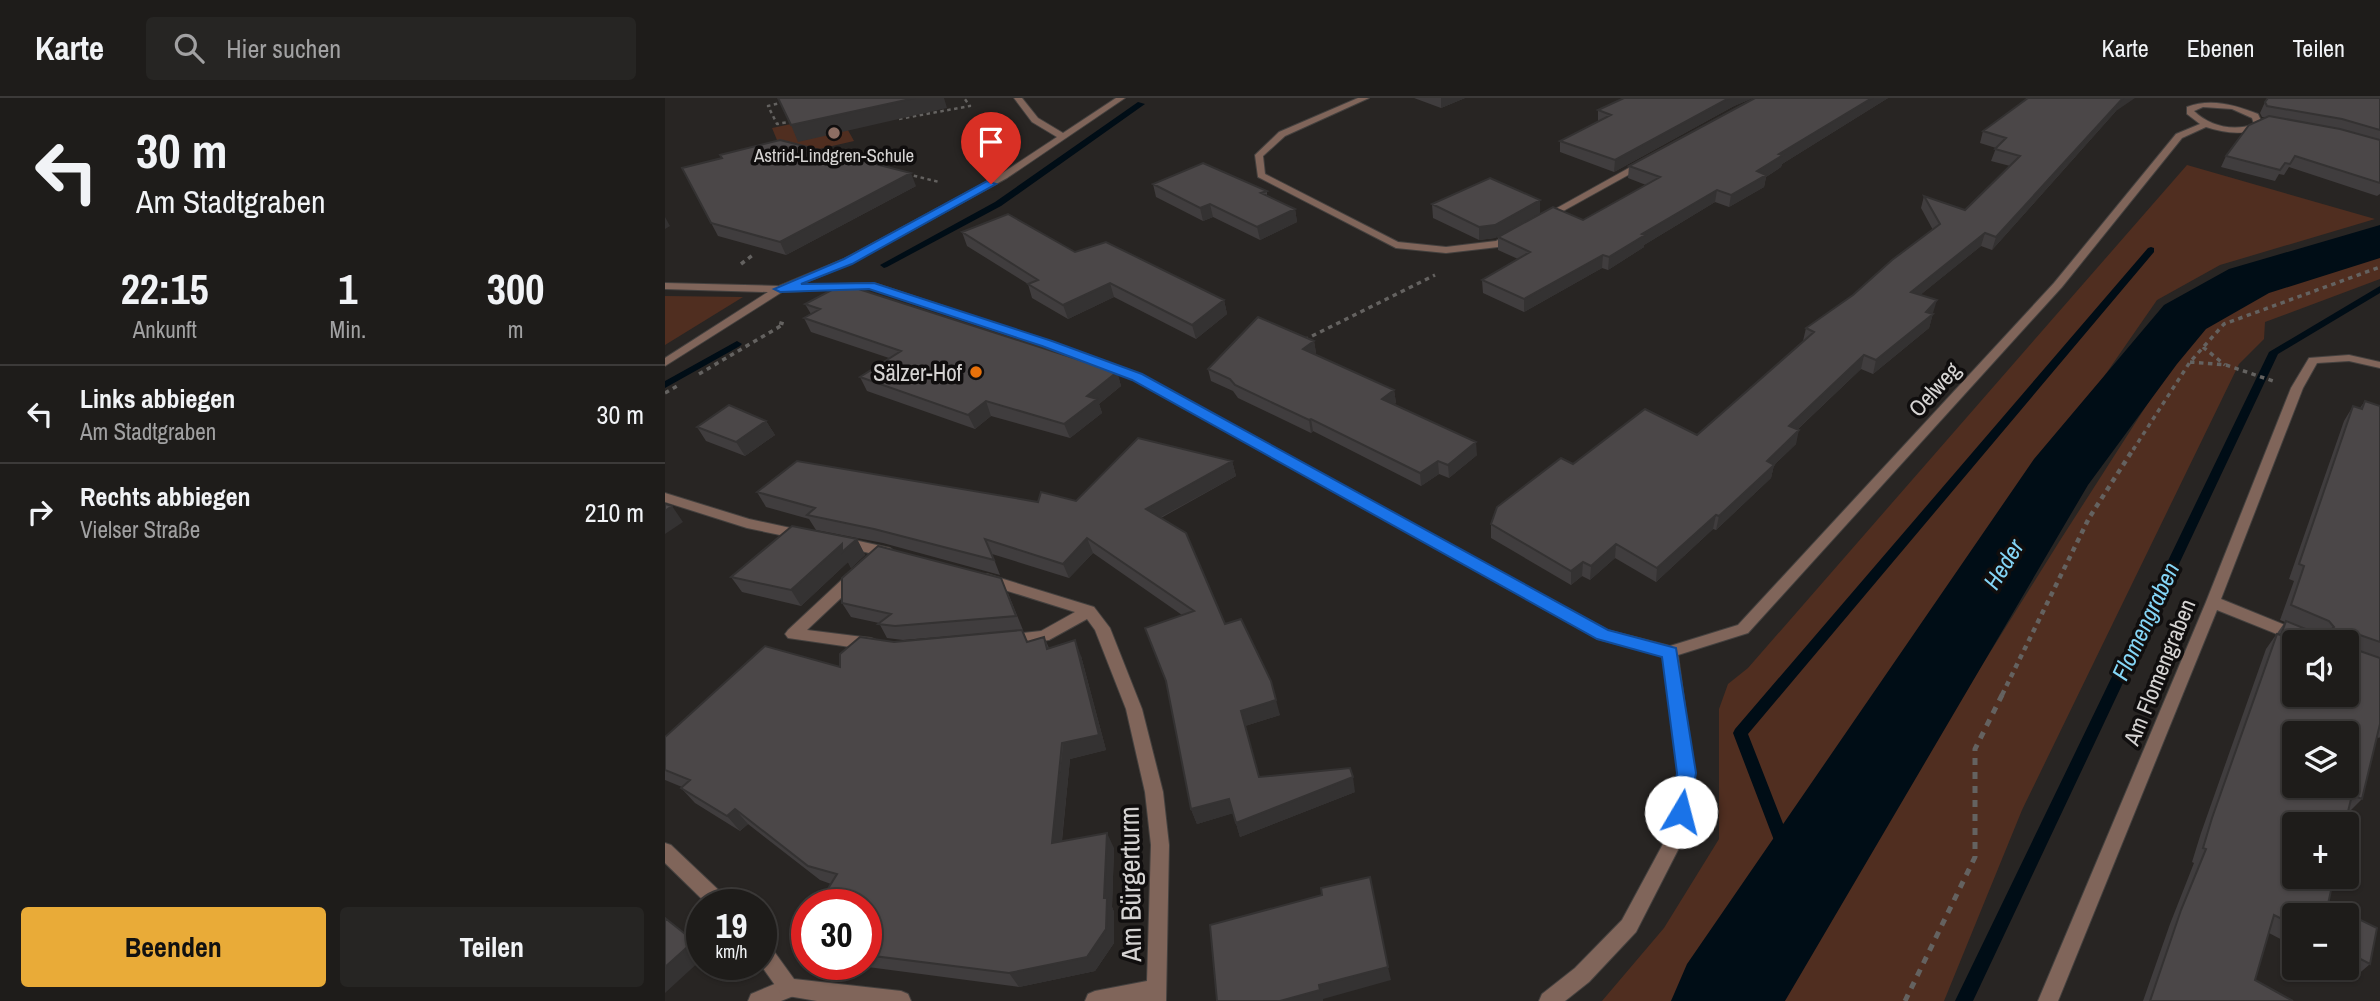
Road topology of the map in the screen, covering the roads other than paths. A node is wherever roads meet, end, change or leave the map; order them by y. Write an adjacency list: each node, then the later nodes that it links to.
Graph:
1 (1018, 98): 8 (street)
2 (1121, 98): 8 (street)
3 (1366, 98): 11 (street)
4 (2216, 101): 5 (street); 7 (street)
5 (2259, 121): 6 (street); 7 (street)
6 (2270, 123)
7 (2206, 124): 25 (street, Oelweg)
8 (1063, 137): 13 (street)
9 (1654, 157): 10 (street)
10 (1534, 224)
11 (1522, 230)
12 (665, 286): 13 (street)
13 (780, 289): 14 (street); 25 (street)
14 (665, 363)
15 (2380, 365): 20 (street, Am Flomengraben)
16 (665, 497): 18 (street)
17 (907, 557): 18 (street)
18 (872, 560): 24 (street)
19 (970, 575): 21 (street)
20 (2213, 602): 22 (street); 35 (street, Am Flomengraben)
21 (1089, 611): 23 (street); 30 (street, Am Bürgerturm)
22 (2282, 630)
23 (993, 641)
24 (889, 647)
25 (1670, 652): 34 (street)
26 (665, 851): 27 (street)
27 (704, 889)
28 (777, 971): 29 (street)
29 (789, 988): 31 (street); 32 (street)
30 (1157, 995): 33 (street)
31 (758, 1001)
32 (901, 1001)
33 (1095, 1001)
34 (1549, 1001)
35 (2047, 1001)

